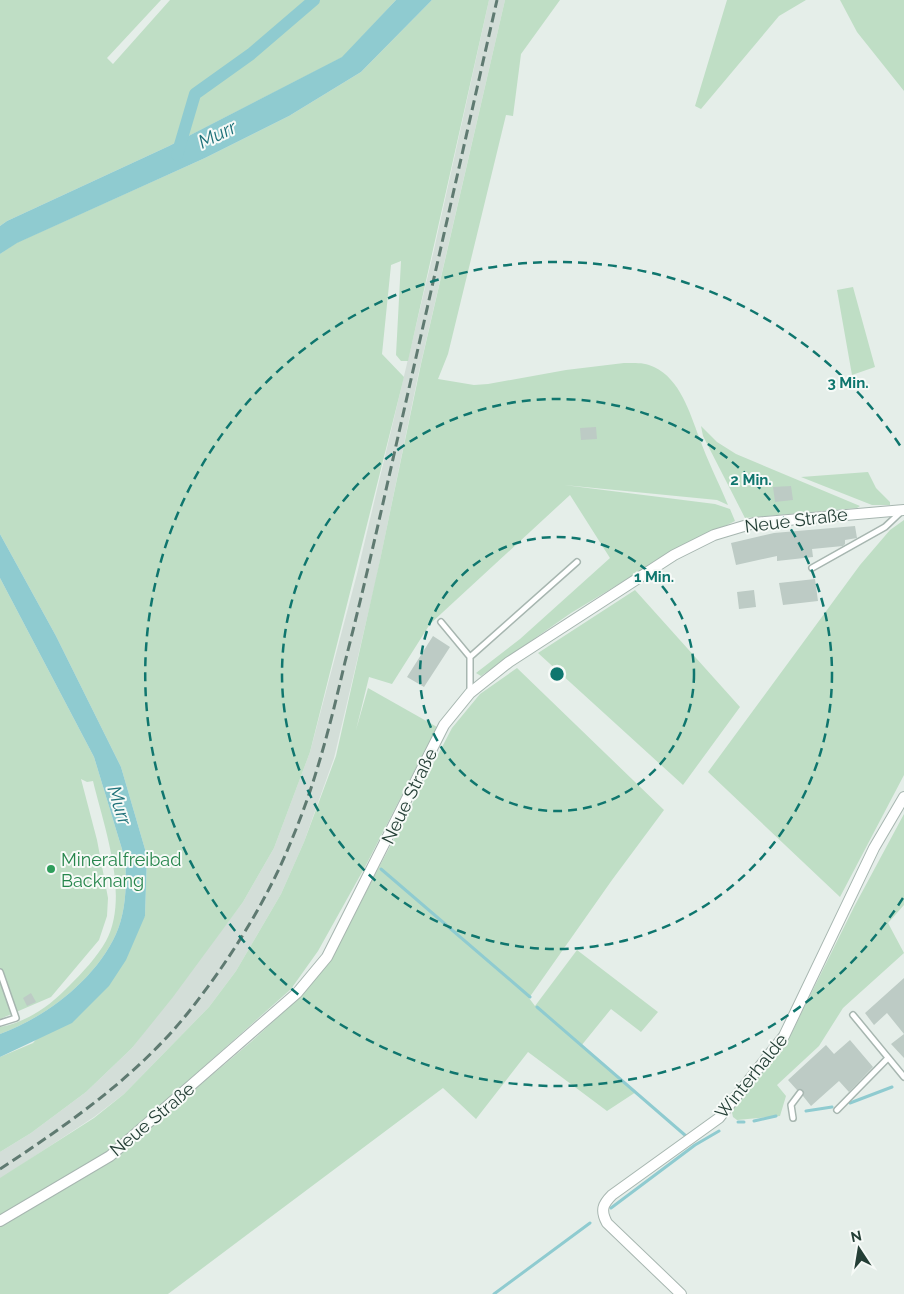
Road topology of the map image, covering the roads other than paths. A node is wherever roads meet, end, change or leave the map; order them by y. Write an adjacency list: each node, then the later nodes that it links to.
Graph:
1 (904, 510): 3 (lane); 6 (street, Neue Straße)
2 (577, 562): 5 (lane)
3 (812, 568)
4 (440, 622): 5 (lane)
5 (470, 657): 6 (lane)
6 (470, 693): 16 (street, Neue Straße)
7 (904, 797): 17 (street, Winterhalde)
8 (0, 972): 10 (lane)
9 (853, 1015): 11 (lane)
10 (0, 1023)
11 (888, 1058): 12 (lane); 14 (lane)
12 (904, 1077)
13 (800, 1093): 15 (lane)
14 (837, 1110)
15 (793, 1118)
16 (0, 1221)
17 (681, 1294)

